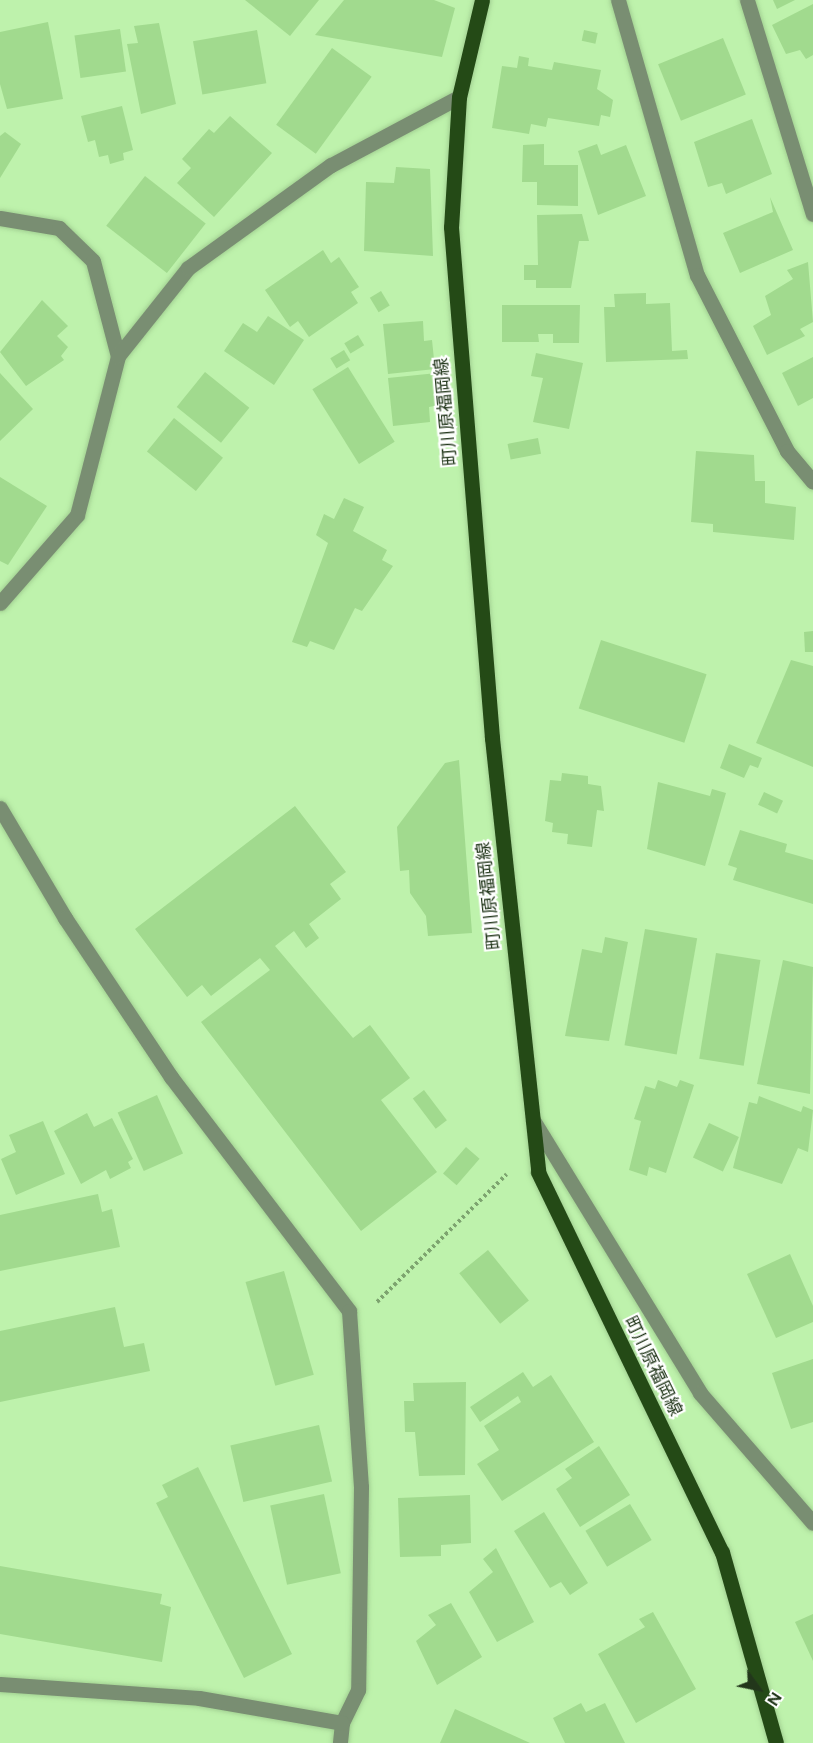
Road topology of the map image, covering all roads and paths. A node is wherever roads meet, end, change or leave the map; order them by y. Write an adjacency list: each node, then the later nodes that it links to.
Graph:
1 (482, 0): 4 (main road, 町川原福岡線)
2 (618, 0): 8 (street)
3 (747, 0): 5 (street)
4 (459, 97): 7 (street); 11 (main road, 町川原福岡線)
5 (813, 214)
6 (0, 218): 7 (street)
7 (118, 356): 9 (street)
8 (813, 482)
9 (0, 603)
10 (0, 808): 13 (street)
11 (533, 1120): 12 (main road, 町川原福岡線); 14 (street)
12 (538, 1172): 13 (path); 18 (main road, 町川原福岡線)
13 (349, 1311): 16 (street)
14 (813, 1523)
15 (0, 1684): 16 (street)
16 (342, 1724): 17 (street)
17 (340, 1743)
18 (776, 1743)

